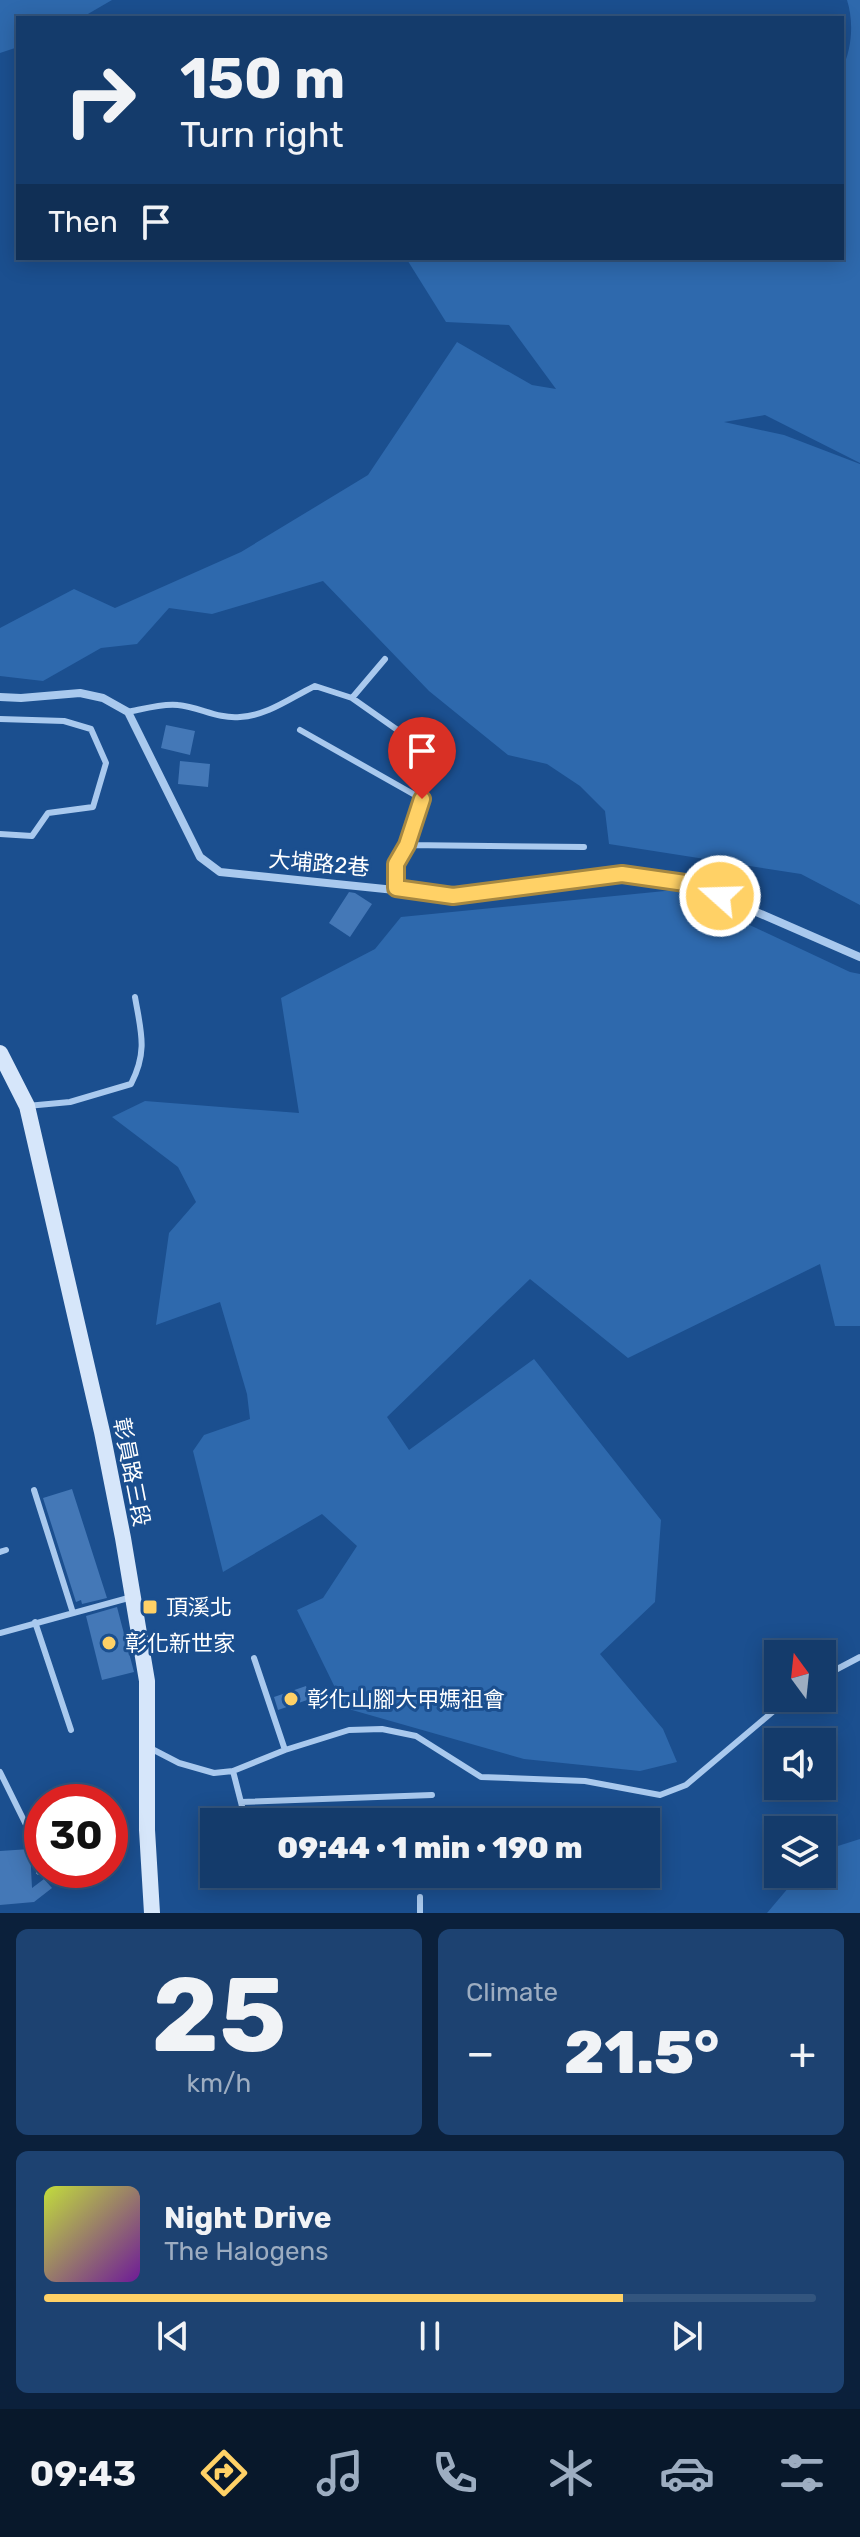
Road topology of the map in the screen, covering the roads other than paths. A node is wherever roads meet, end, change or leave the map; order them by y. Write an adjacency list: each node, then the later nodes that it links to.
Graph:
1 (385, 659): 3 (lane)
2 (0, 697): 4 (street)
3 (352, 698): 4 (lane); 7 (lane)
4 (128, 712): 11 (street, 大埔路2巷)
5 (0, 719): 8 (lane)
6 (300, 730): 9 (lane)
7 (406, 736)
8 (0, 834)
9 (407, 845): 10 (lane); 11 (lane)
10 (584, 847)
11 (396, 888): 12 (street, 大埔路2巷)
12 (860, 957)
13 (135, 997): 15 (lane)
14 (0, 1054): 15 (main road, 彰員路三段)
15 (27, 1106): 17 (main road, 彰員路三段)
16 (34, 1490): 18 (lane)
17 (132, 1597): 18 (lane); 26 (main road, 彰員路三段)
18 (73, 1613): 19 (lane)
19 (35, 1622): 20 (lane); 25 (lane)
20 (0, 1633)
21 (860, 1657): 23 (lane)
22 (254, 1658): 27 (lane)
23 (836, 1670)
24 (772, 1712): 27 (lane)
25 (71, 1730)
26 (147, 1747): 28 (lane); 35 (main road, 彰員路三段)
27 (285, 1750): 28 (lane)
28 (233, 1771): 31 (lane)
29 (0, 1772): 33 (lane)
30 (432, 1795): 31 (lane)
31 (241, 1802): 32 (lane)
32 (242, 1808)
33 (24, 1821)
34 (420, 1897): 36 (lane)
35 (152, 1913)
36 (420, 1913)

